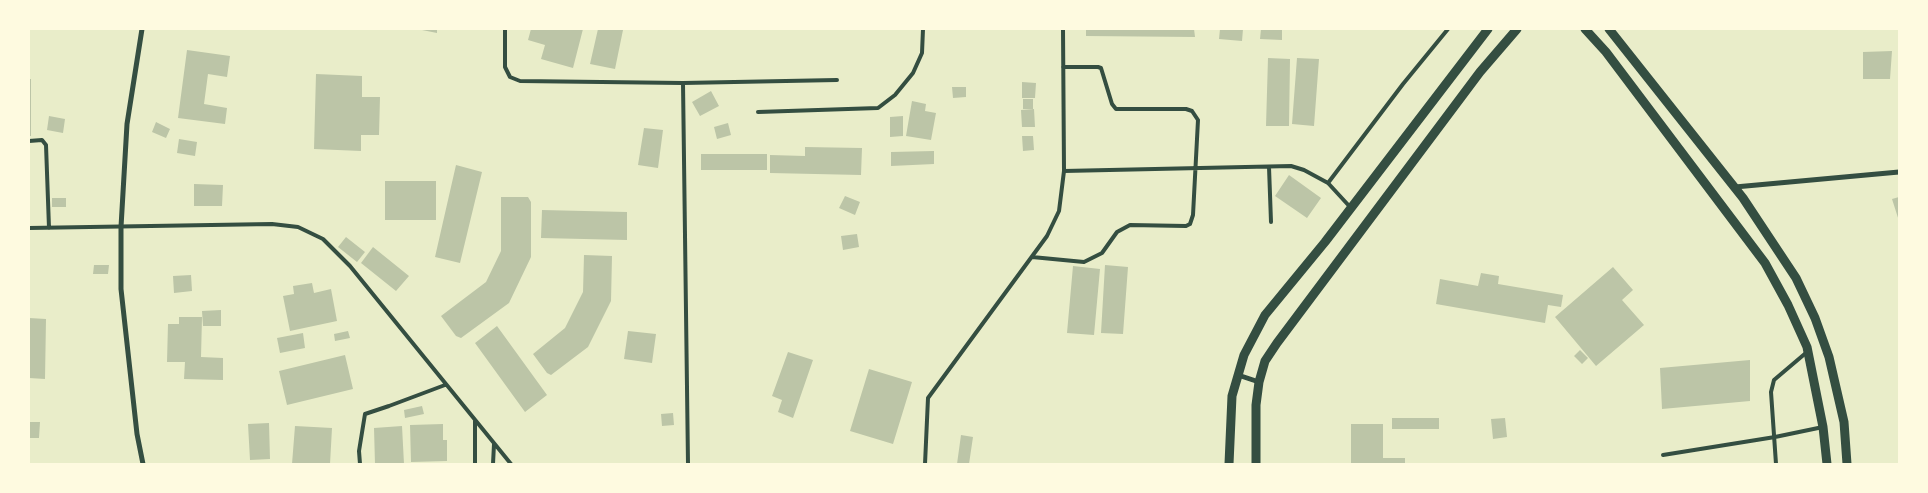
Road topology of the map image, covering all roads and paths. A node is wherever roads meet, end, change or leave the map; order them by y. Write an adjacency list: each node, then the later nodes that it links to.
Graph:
1 (142, 29): 23 (street)
2 (505, 29): 12 (lane)
3 (923, 29): 13 (lane)
4 (1062, 29): 10 (lane)
5 (1448, 29): 19 (lane)
6 (1488, 29): 21 (street)
7 (1517, 29): 29 (street)
8 (1586, 29): 27 (street)
9 (1609, 29): 20 (street)
10 (1063, 67): 16 (lane); 17 (lane)
11 (837, 80): 12 (lane)
12 (682, 83): 41 (lane)
13 (758, 112)
14 (29, 141): 25 (lane)
15 (1269, 167): 16 (lane); 19 (lane); 22 (lane)
16 (1197, 168): 17 (lane); 26 (lane)
17 (1064, 171): 26 (lane)
18 (1899, 172): 20 (street)
19 (1328, 183): 21 (lane)
20 (1734, 187): 47 (street)
21 (1350, 208): 28 (street)
22 (1271, 222)
23 (121, 227): 25 (lane); 30 (lane); 36 (street)
24 (29, 228): 25 (lane)
25 (49, 228)
26 (1032, 257): 42 (lane)
27 (1808, 351): 32 (street); 33 (lane)
28 (1238, 375): 29 (street); 43 (street)
29 (1259, 382): 44 (street)
30 (445, 385): 31 (lane); 37 (lane)
31 (474, 421): 34 (lane); 38 (lane)
32 (1824, 427): 33 (lane); 46 (street)
33 (1775, 437): 35 (lane); 45 (lane)
34 (494, 444): 39 (lane); 40 (lane)
35 (1663, 454)
36 (143, 464)
37 (360, 464)
38 (475, 464)
39 (493, 464)
40 (511, 464)
41 (688, 464)
42 (924, 464)
43 (1229, 464)
44 (1256, 464)
45 (1776, 464)
46 (1827, 464)
47 (1847, 464)

